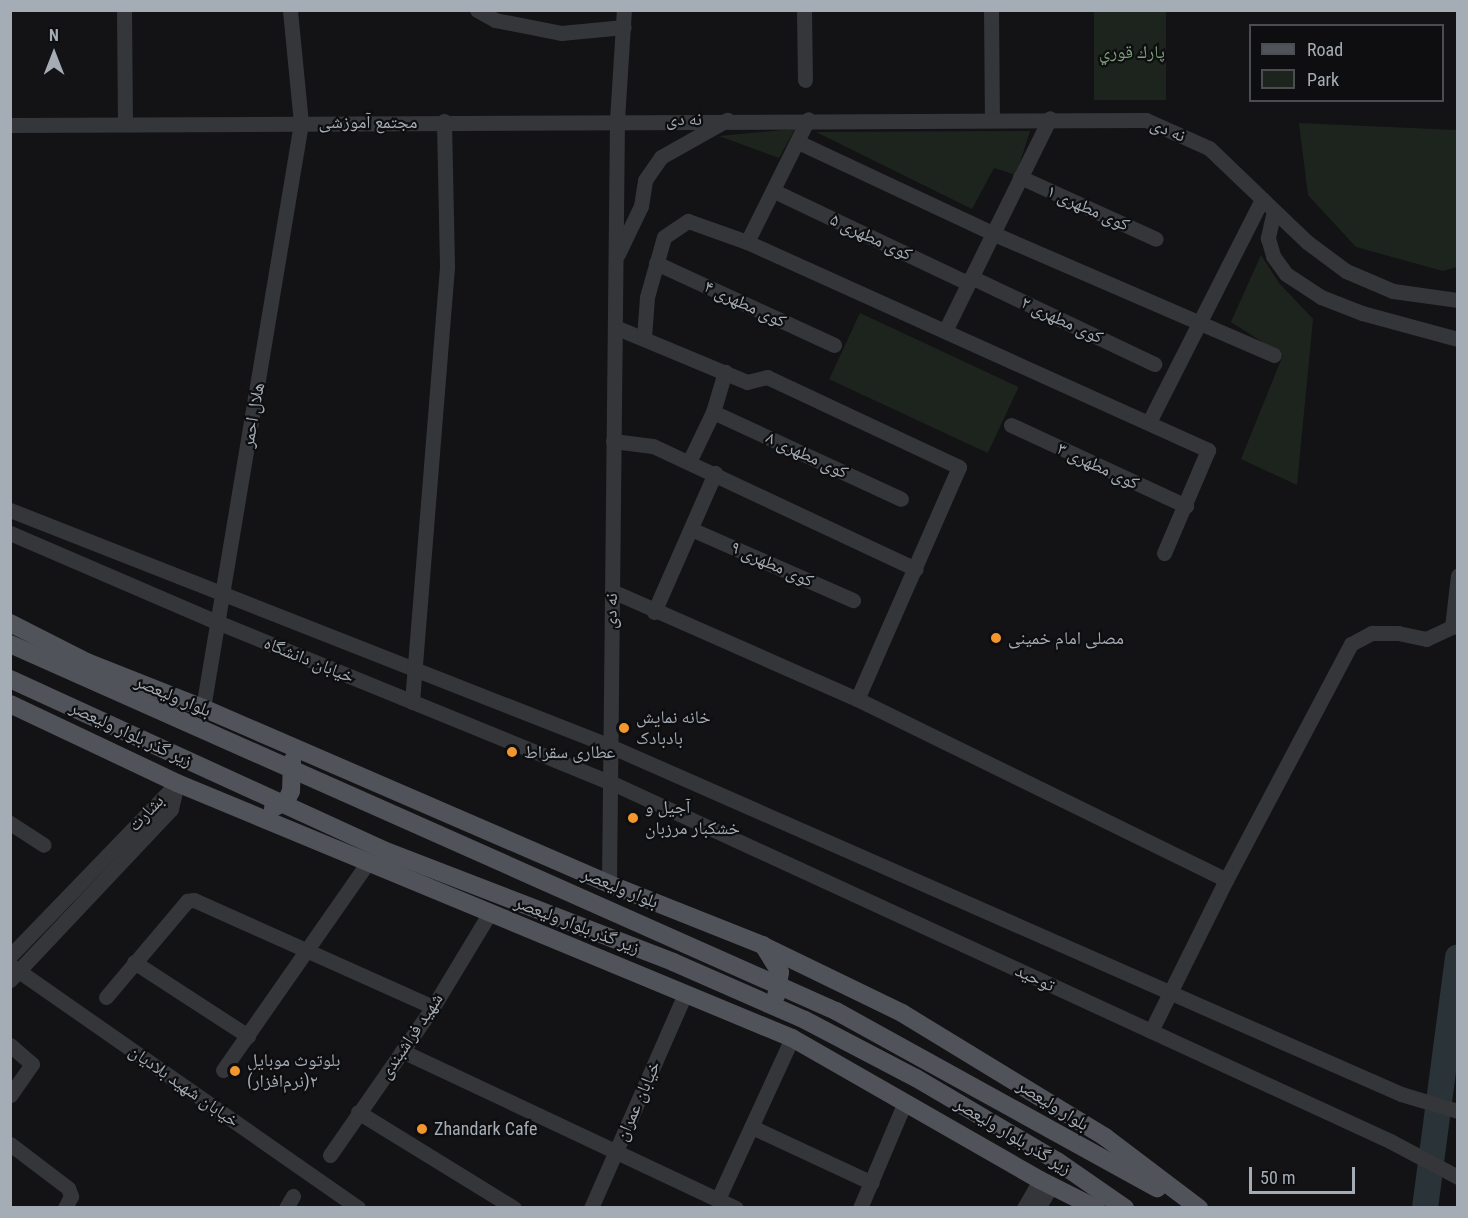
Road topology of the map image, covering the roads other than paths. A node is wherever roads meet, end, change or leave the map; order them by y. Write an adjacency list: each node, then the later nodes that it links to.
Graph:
1 (124, 10): 16 (street)
2 (290, 10): 15 (street, هلال احمر)
3 (477, 10): 7 (street)
4 (624, 10): 7 (street)
5 (804, 10): 8 (street)
6 (991, 10): 9 (street)
7 (624, 27): 13 (street)
8 (805, 80)
9 (992, 118): 10 (street, نه دی); 12 (street, نه دی)
10 (1050, 118): 19 (street); 21 (street, نه دی)
11 (729, 119): 12 (street, نه دی); 13 (street, نه دی); 26 (street)
12 (808, 119): 18 (street)
13 (617, 120): 14 (street, مجتمع آموزشی); 26 (street, نه دی)
14 (444, 121): 15 (street, مجتمع آموزشی); 61 (street)
15 (301, 123): 16 (street, مجتمع آموزشی); 54 (street, هلال احمر)
16 (125, 124): 17 (street, مجتمع آموزشی)
17 (10, 125)
18 (798, 142): 20 (street); 23 (street)
19 (1020, 177): 23 (street); 24 (street, کوی مطهری ۱)
20 (774, 191): 25 (street); 28 (street, کوی مطهری ۵)
21 (1262, 199): 22 (street, نه دی); 30 (street)
22 (1274, 211): 29 (street, نه دی); 34 (street)
23 (992, 233): 28 (street); 30 (street)
24 (1156, 239)
25 (747, 242): 27 (street); 32 (street)
26 (615, 259): 31 (street, نه دی)
27 (656, 263): 33 (street); 35 (street, کوی مطهری ۴)
28 (969, 280): 32 (street); 37 (street, کوی مطهری ۲)
29 (1458, 300)
30 (1200, 322): 36 (street); 40 (street)
31 (615, 327): 33 (street); 42 (street, نه دی)
32 (945, 331): 40 (street)
33 (644, 337): 38 (street)
34 (1458, 339)
35 (834, 345)
36 (1274, 355)
37 (1154, 364)
38 (725, 372): 39 (street); 51 (street)
39 (713, 412): 43 (street); 45 (street, کوی مطهری ۸)
40 (1149, 422): 46 (street)
41 (1011, 425): 46 (street, کوی مطهری ۳)
42 (613, 441): 43 (street); 53 (street, نه دی)
43 (689, 462): 44 (street)
44 (715, 473): 48 (street); 51 (street)
45 (901, 499)
46 (1186, 506): 50 (street)
47 (10, 510): 54 (street, خیابان دانشگاه)
48 (691, 529): 55 (street, کوی مطهری ۹); 56 (street)
49 (10, 533): 57 (street, خیابان دانشگاه)
50 (1164, 553)
51 (916, 569): 64 (street)
52 (1458, 575): 76 (street)
53 (612, 591): 56 (street); 69 (street, نه دی)
54 (222, 592): 57 (street, هلال احمر); 61 (street, خیابان دانشگاه)
55 (853, 600)
56 (654, 612): 64 (street)
57 (217, 622): 65 (street, خیابان دانشگاه); 67 (street, هلال احمر)
58 (10, 623): 59 (main road, بلوار ولیعصر)
59 (28, 631): 63 (main road); 67 (main road, بلوار ولیعصر)
60 (10, 644): 117 (main road, بلوار ولیعصر)
61 (416, 671): 65 (street); 69 (street, خیابان دانشگاه)
62 (10, 679): 116 (main road, زیر گذر بلوار ولیعصر)
63 (10, 698)
64 (857, 699): 76 (street)
65 (412, 702): 70 (street, خیابان دانشگاه)
66 (10, 704): 71 (main road)
67 (203, 708): 68 (main road, بلوار ولیعصر)
68 (282, 743): 72 (main road); 77 (main road, بلوار ولیعصر)
69 (610, 746): 70 (street, نه دی); 85 (street)
70 (610, 782): 77 (street, نه دی); 89 (street, توحید)
71 (177, 783): 72 (main road); 81 (street, بشارت)
72 (248, 812): 75 (main road)
73 (10, 823): 74 (street)
74 (44, 845)
75 (368, 862): 78 (main road); 80 (street)
76 (1226, 880): 85 (street)
77 (609, 884): 79 (main road, بلوار ولیعصر)
78 (489, 914): 84 (main road); 87 (street, شهید فراشبندی)
79 (762, 945): 83 (main road, بلوار ولیعصر); 88 (main road)
80 (310, 950): 82 (street); 87 (street); 90 (street)
81 (15, 962): 108 (street, خیابان شهید بلادیان)
82 (134, 963): 86 (street); 90 (street)
83 (832, 978): 91 (main road); 118 (main road, بلوار ولیعصر)
84 (685, 994): 88 (main road); 101 (street, خیابان عمران)
85 (1171, 995): 89 (street); 97 (street)
86 (106, 997)
87 (433, 1006): 93 (street, شهید فراشبندی)
88 (738, 1017): 91 (main road)
89 (1151, 1031): 103 (street, توحید)
90 (248, 1036): 94 (street)
91 (799, 1042): 96 (main road); 99 (street)
92 (10, 1045): 95 (street)
93 (402, 1051): 98 (street, شهید فراشبندی); 101 (street)
94 (223, 1070)
95 (10, 1095)
96 (905, 1102): 104 (street); 105 (main road)
97 (1457, 1111)
98 (358, 1112): 102 (street, شهید فراشبندی); 109 (street)
99 (752, 1127): 104 (street); 106 (street)
100 (10, 1144): 107 (street)
101 (615, 1153): 106 (street); 110 (street, خیابان عمران)
102 (330, 1155)
103 (1452, 1173)
104 (872, 1183): 112 (street)
105 (1045, 1183): 113 (street); 114 (street); 115 (main road)
106 (718, 1199): 111 (street)
107 (68, 1202)
108 (358, 1208)
109 (514, 1208)
110 (591, 1208)
111 (736, 1208)
112 (860, 1208)
113 (1024, 1208)
114 (1038, 1208)
115 (1095, 1208)
116 (1125, 1208)
117 (1193, 1208)
118 (1199, 1208)

